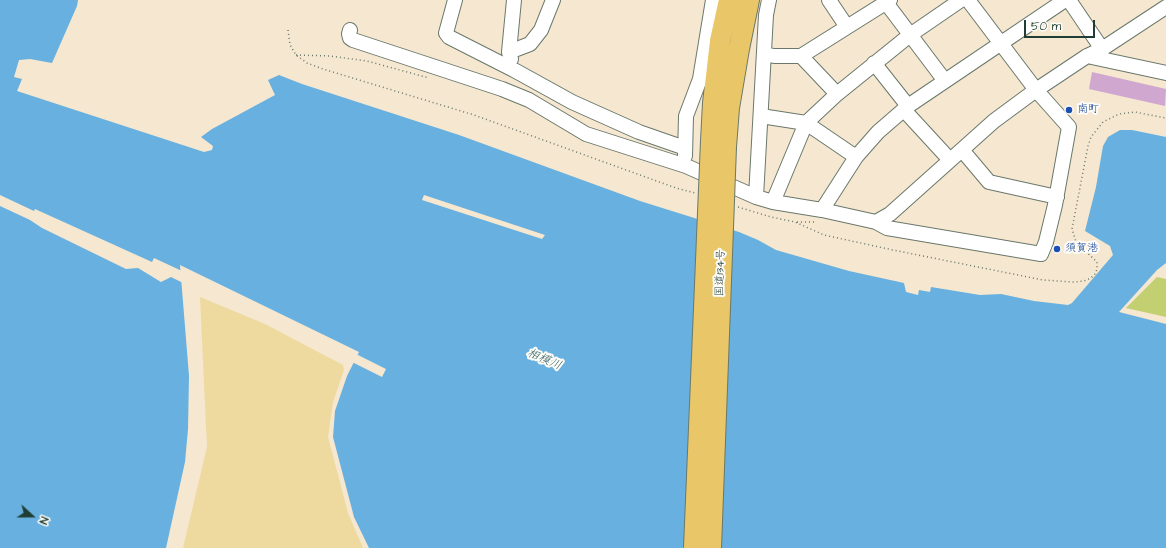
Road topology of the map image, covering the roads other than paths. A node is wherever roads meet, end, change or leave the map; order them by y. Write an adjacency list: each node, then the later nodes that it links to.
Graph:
1 (455, 0): 22 (street)
2 (514, 0): 17 (street)
3 (554, 0): 17 (street)
4 (749, 0): 31 (highway, 国道134号)
5 (769, 0): 18 (street)
6 (829, 0): 12 (street)
7 (715, 1): 31 (highway, 国道134号); 33 (street)
8 (887, 1): 12 (street); 14 (street)
9 (969, 1): 14 (street); 15 (street)
10 (1061, 1): 15 (street); 16 (street)
11 (1166, 7): 16 (street)
12 (847, 27): 19 (street)
13 (350, 30): 32 (street)
14 (910, 35): 21 (street); 24 (street)
15 (1002, 43): 24 (street); 25 (street)
16 (1102, 48): 20 (street)
17 (508, 52): 22 (street)
18 (764, 54): 19 (street); 28 (street)
19 (801, 56): 26 (street)
20 (1087, 56): 23 (street); 25 (street)
21 (874, 63): 26 (street); 27 (street)
22 (514, 70): 30 (street)
23 (1166, 74)
24 (945, 81): 27 (street)
25 (1036, 90): 34 (street); 39 (street)
26 (837, 94): 29 (street)
27 (906, 108): 35 (street); 36 (street)
28 (761, 116): 29 (street); 38 (street)
29 (806, 123): 35 (street); 40 (street)
30 (628, 126): 32 (street); 33 (street)
31 (718, 144): 43 (highway, 国道134号, bridge); 44 (highway, 国道134号, bridge)
32 (624, 146): 37 (street)
33 (685, 148): 37 (street)
34 (962, 150): 36 (street); 39 (street)
35 (856, 157): 41 (street)
36 (950, 160): 42 (street)
37 (686, 166): 38 (street)
38 (756, 197): 40 (street)
39 (1057, 198): 42 (street)
40 (773, 202): 41 (street)
41 (822, 210): 42 (street)
42 (876, 222)
43 (694, 548)
44 (711, 548)

